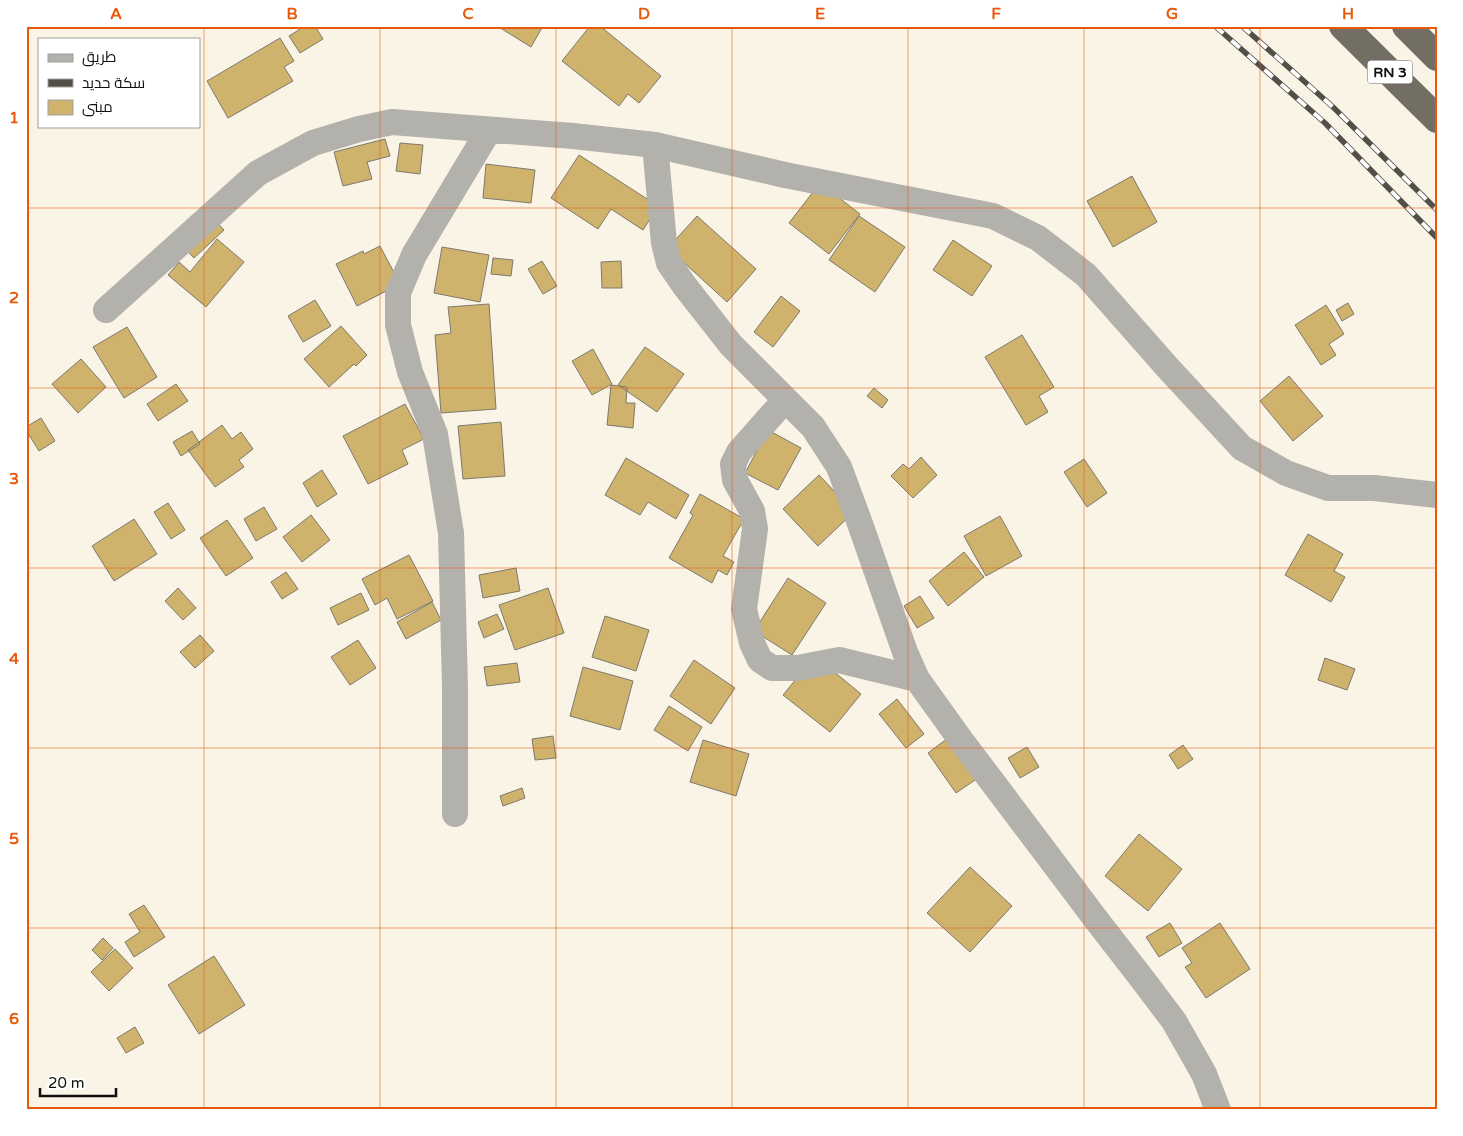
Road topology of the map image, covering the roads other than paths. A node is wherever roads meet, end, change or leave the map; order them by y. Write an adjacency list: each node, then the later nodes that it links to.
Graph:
1 (1343, 26): 4 (highway, RN 3)
2 (1406, 26): 3 (highway, RN 3)
3 (1437, 57)
4 (1437, 118)
5 (489, 130): 6 (street); 7 (street); 11 (street)
6 (655, 145): 8 (street); 9 (street)
7 (106, 310)
8 (785, 400): 10 (street); 10 (street)
9 (1437, 495)
10 (917, 679): 12 (street)
11 (455, 814)
12 (1218, 1110)

